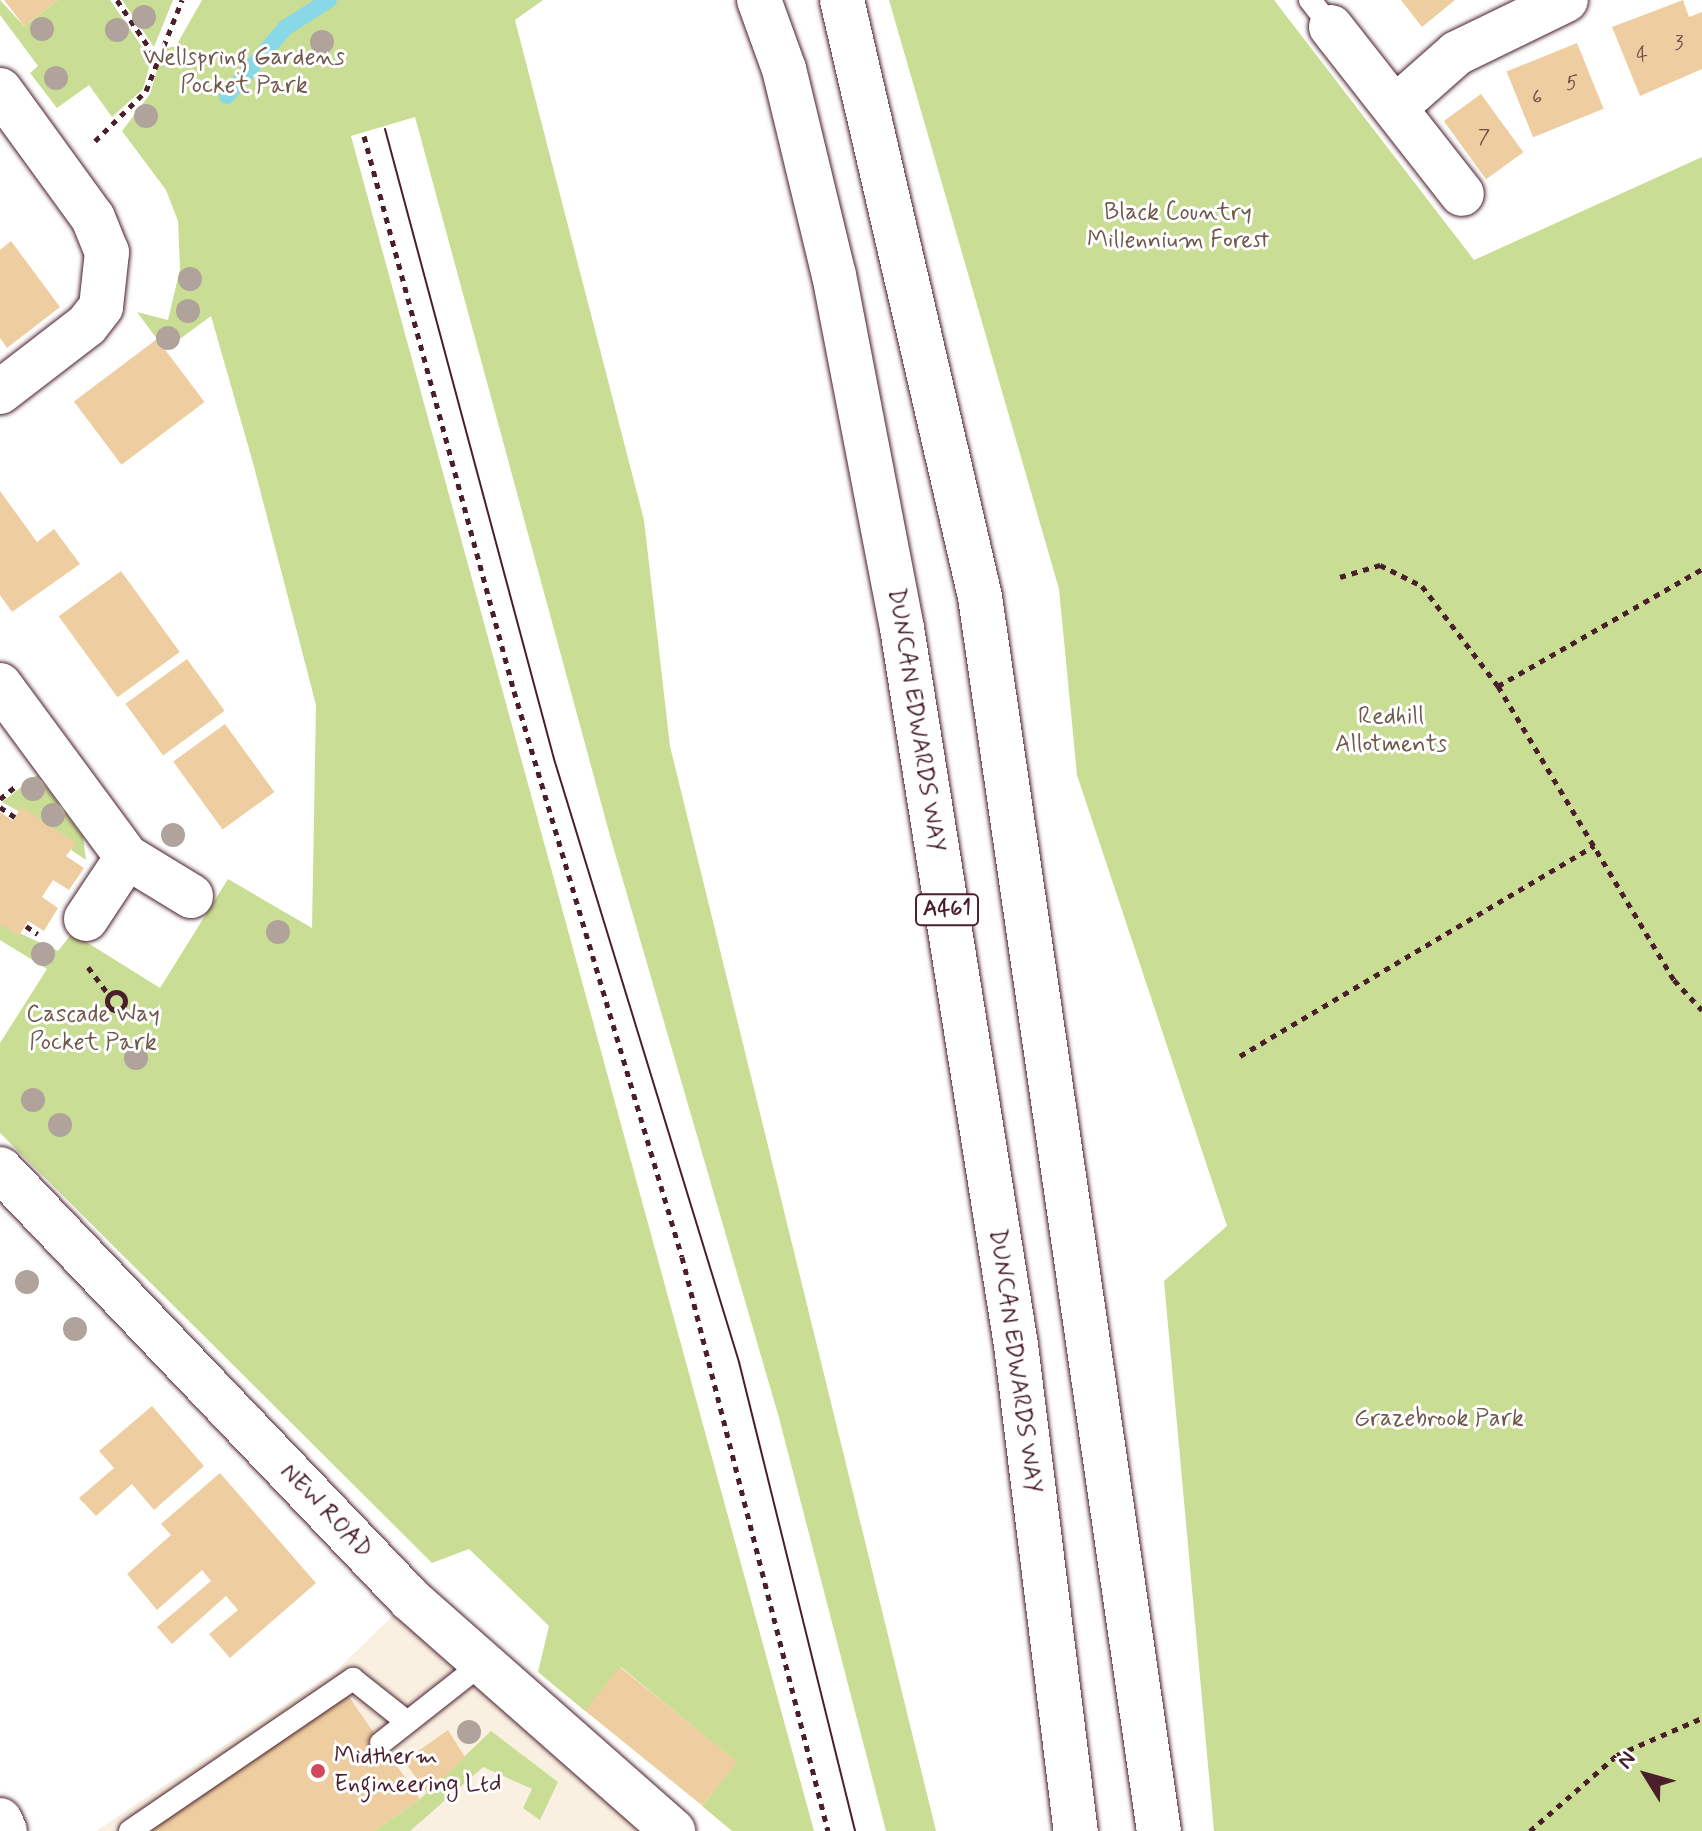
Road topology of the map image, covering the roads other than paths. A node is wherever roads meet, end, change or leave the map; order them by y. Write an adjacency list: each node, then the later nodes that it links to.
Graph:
1 (759, 0): 21 (main road, DUNCAN EDWARDS WAY / A461)
2 (842, 0): 22 (main road)
3 (1566, 0): 6 (main road)
4 (1320, 13): 6 (main road)
5 (0, 90): 8 (main road)
6 (1397, 106): 7 (main road)
7 (1462, 194)
8 (0, 392)
9 (0, 685): 10 (main road)
10 (127, 857): 11 (main road); 12 (main road)
11 (191, 896)
12 (86, 919)
13 (0, 1169): 14 (main road, NEW ROAD)
14 (479, 1666): 15 (lane); 20 (main road, NEW ROAD)
15 (407, 1722): 16 (lane); 19 (lane)
16 (381, 1743)
17 (0, 1820): 18 (main road)
18 (5, 1831)
19 (130, 1831)
20 (673, 1831)
21 (1076, 1831)
22 (1159, 1831)

